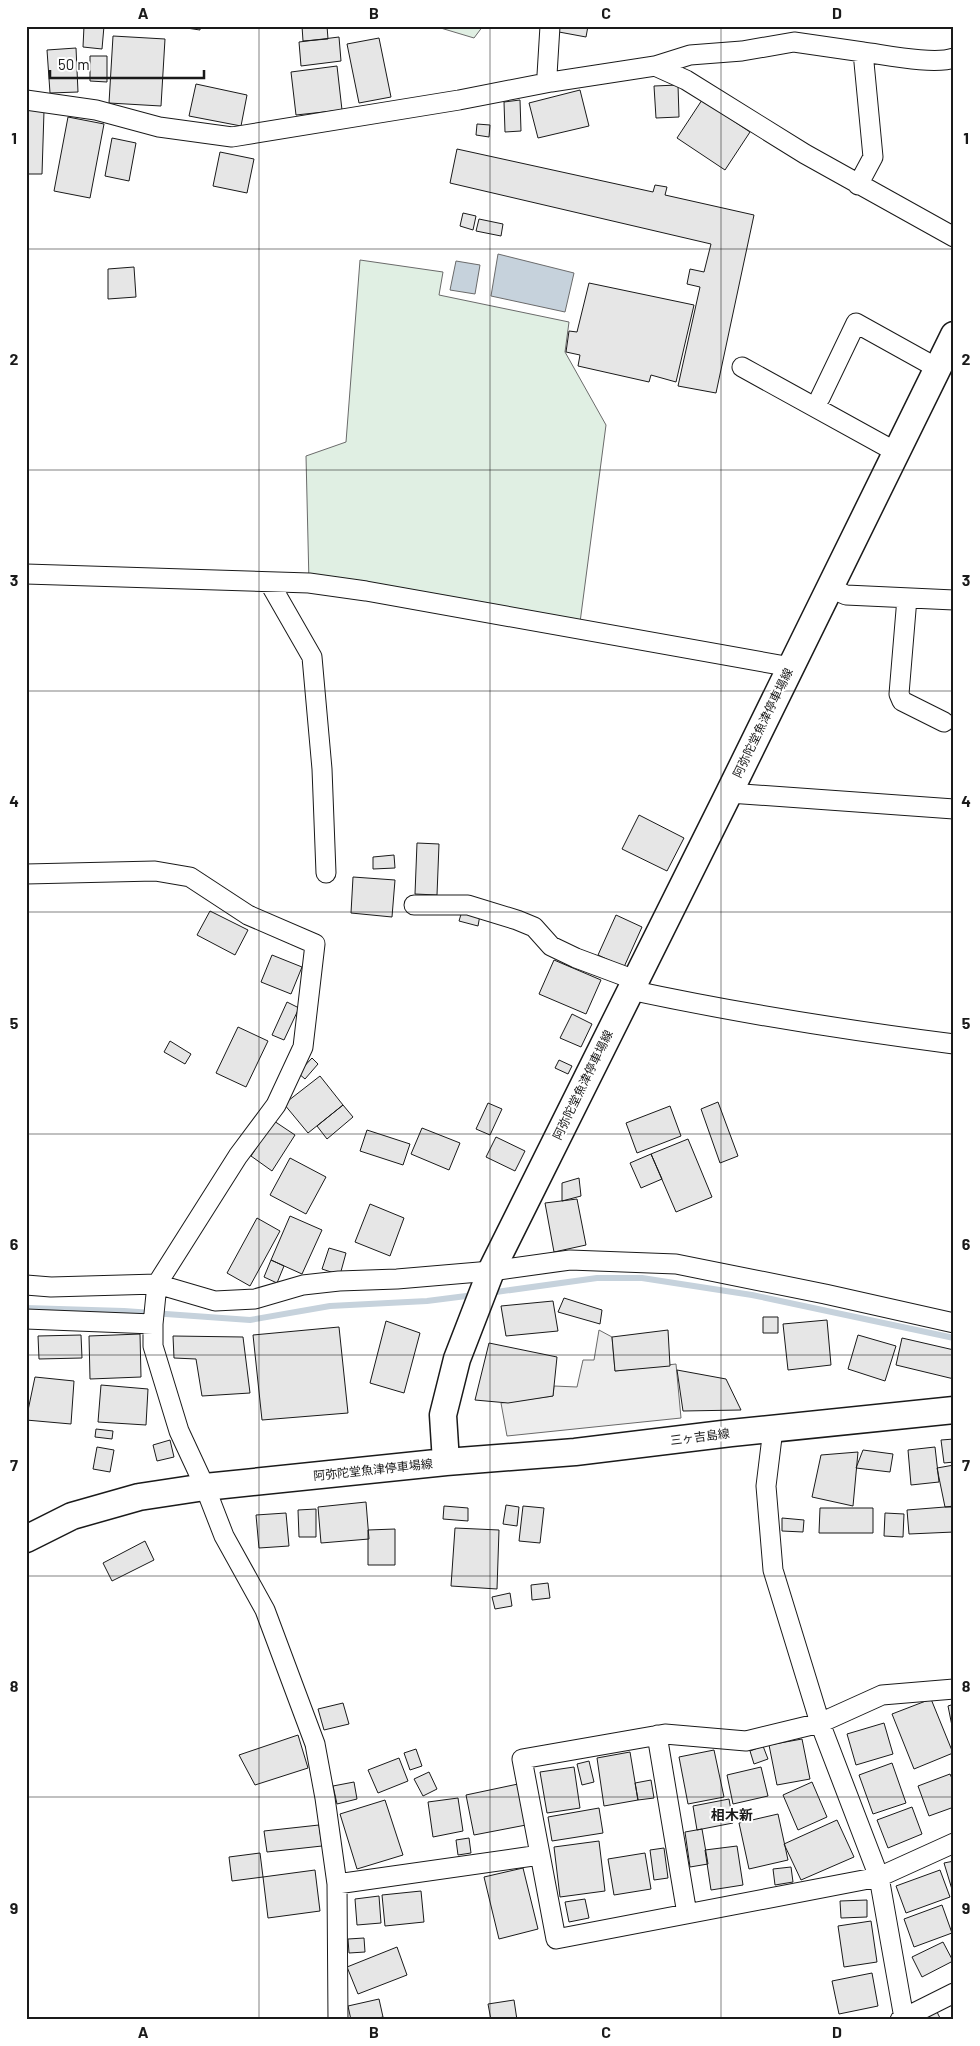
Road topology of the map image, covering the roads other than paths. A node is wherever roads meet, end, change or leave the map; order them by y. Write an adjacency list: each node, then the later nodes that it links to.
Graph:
1 (550, 26): 5 (street)
2 (863, 52): 3 (street); 4 (street); 7 (street)
3 (954, 58)
4 (655, 66): 5 (street); 7 (street)
5 (551, 82): 6 (street)
6 (26, 100)
7 (858, 185): 8 (street)
8 (954, 237)
9 (954, 335): 11 (main road, 阿弥陀堂魚津停車場線)
10 (742, 367): 13 (street)
11 (938, 368): 12 (street); 13 (main road, 阿弥陀堂魚津停車場線)
12 (820, 398)
13 (896, 452): 16 (main road, 阿弥陀堂魚津停車場線)
14 (26, 574): 15 (street)
15 (270, 582): 19 (street); 23 (street)
16 (830, 588): 17 (street); 19 (main road, 阿弥陀堂魚津停車場線)
17 (907, 598): 18 (street); 20 (street)
18 (954, 600)
19 (790, 667): 21 (main road, 阿弥陀堂魚津停車場線)
20 (944, 722)
21 (729, 793): 22 (street); 26 (main road, 阿弥陀堂魚津停車場線)
22 (954, 809)
23 (326, 873)
24 (26, 874): 29 (street)
25 (414, 904): 26 (street)
26 (632, 985): 27 (street); 28 (main road, 阿弥陀堂魚津停車場線)
27 (954, 1044)
28 (491, 1271): 29 (street); 32 (street); 36 (main road, 阿弥陀堂魚津停車場線)
29 (157, 1284): 30 (street); 33 (street)
30 (26, 1286)
31 (26, 1319): 33 (street)
32 (954, 1323)
33 (153, 1324): 37 (street)
34 (954, 1410): 35 (main road, 三ヶ吉島線)
35 (773, 1429): 36 (main road, 三ヶ吉島線); 40 (street)
36 (446, 1462): 37 (main road, 阿弥陀堂魚津停車場線)
37 (205, 1487): 38 (main road, 阿弥陀堂魚津停車場線); 45 (street)
38 (26, 1539)
39 (954, 1689): 40 (street)
40 (820, 1723): 41 (street); 44 (street)
41 (656, 1735): 43 (street); 46 (street)
42 (954, 1843): 44 (street)
43 (540, 1855): 45 (street); 46 (street)
44 (879, 1877): 46 (street); 48 (street)
45 (337, 1884): 49 (street)
46 (687, 1914)
47 (954, 1993): 48 (street)
48 (902, 2019)
49 (338, 2020)

